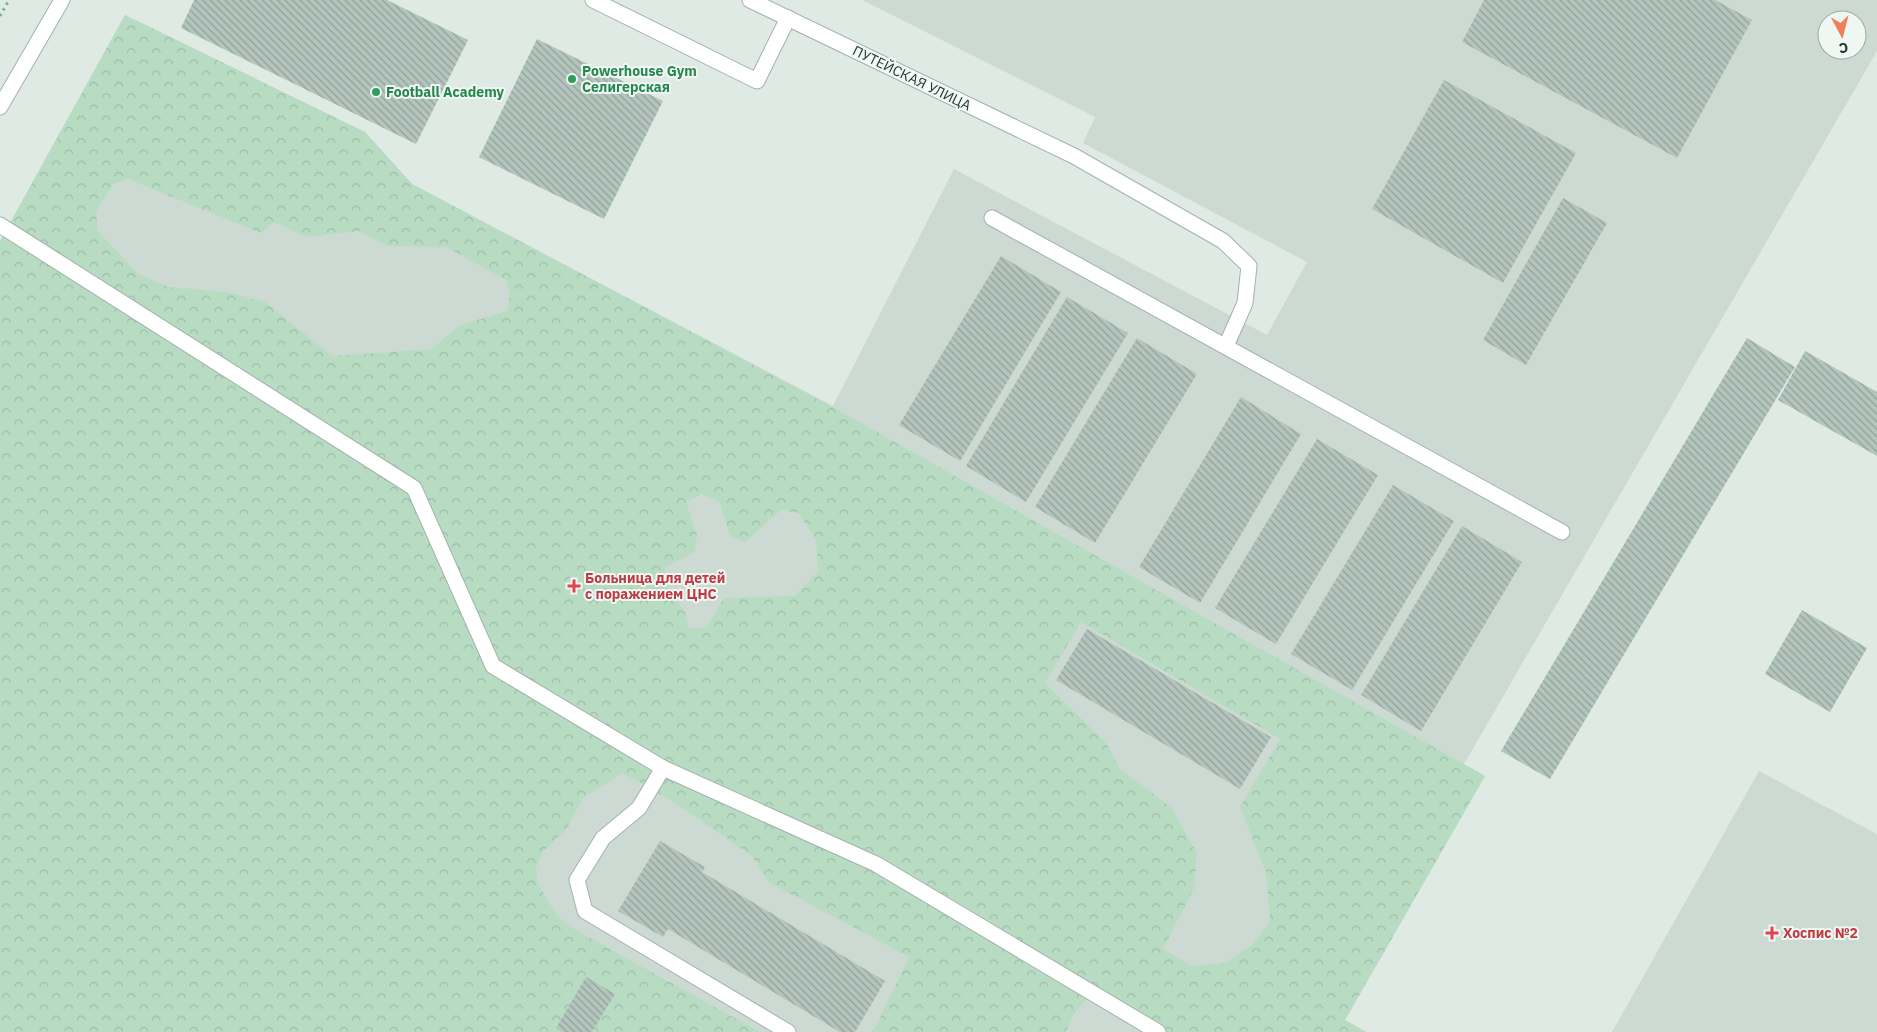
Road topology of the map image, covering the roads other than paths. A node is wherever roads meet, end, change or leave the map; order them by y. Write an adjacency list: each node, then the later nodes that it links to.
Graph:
1 (62, 0): 5 (street)
2 (593, 0): 4 (street)
3 (750, 0): 4 (street, ПУТЕЙСКАЯ УЛИЦА)
4 (788, 18): 8 (street, ПУТЕЙСКАЯ УЛИЦА)
5 (2, 100)
6 (992, 218): 8 (street)
7 (0, 225): 10 (street)
8 (1226, 346): 9 (street)
9 (1562, 532)
10 (663, 768): 11 (street); 12 (street)
11 (788, 1032)
12 (1158, 1032)

